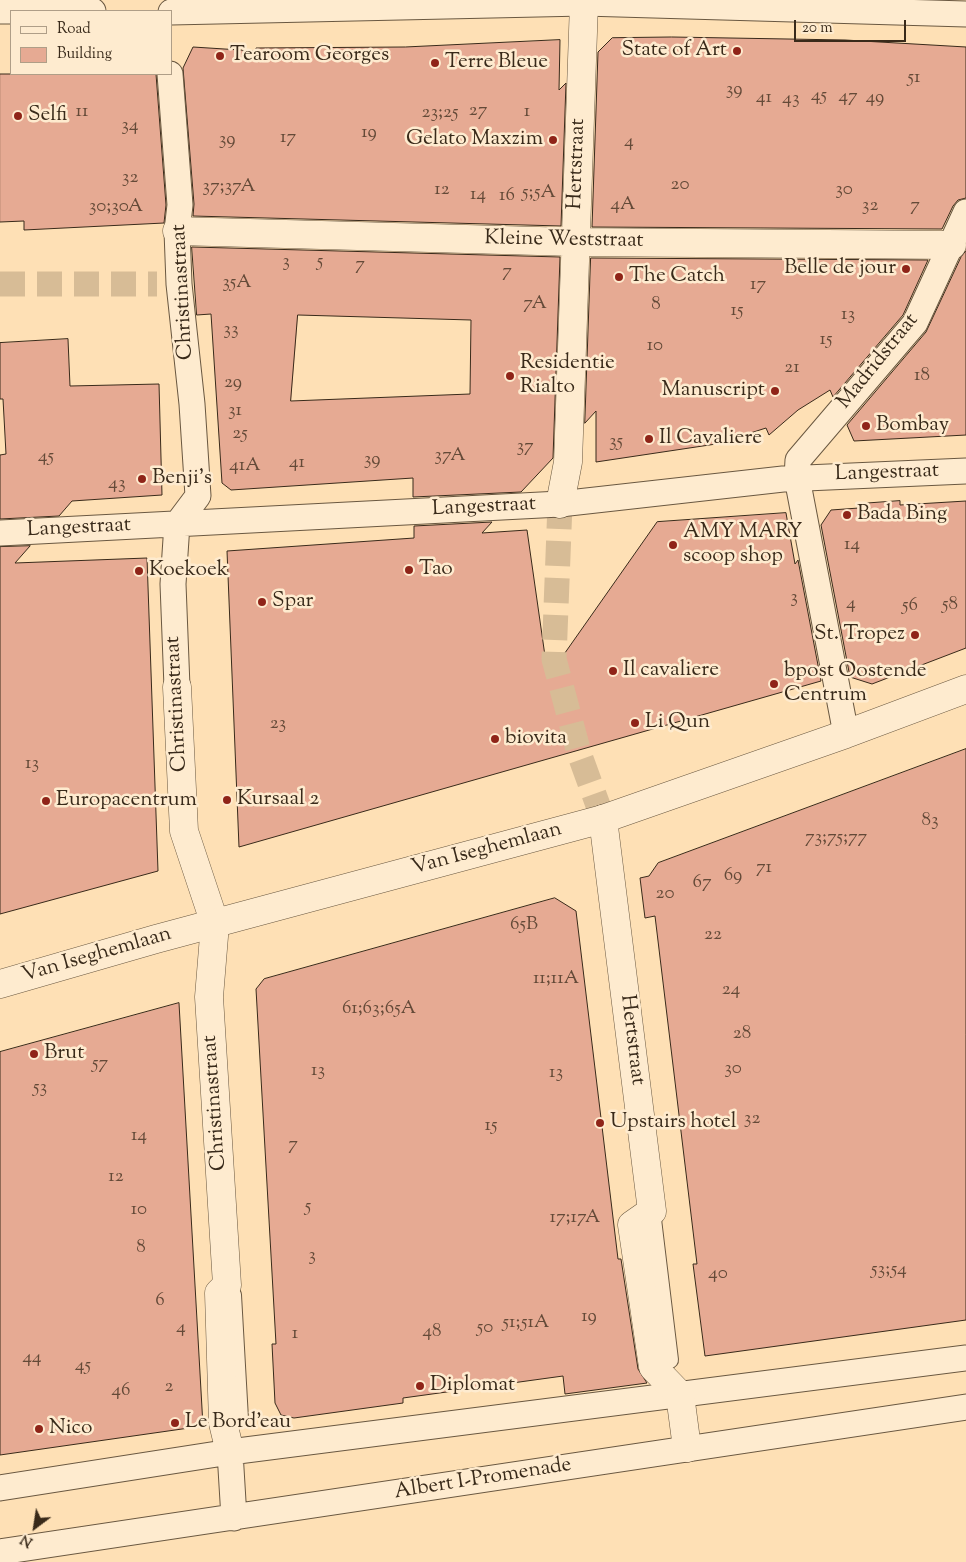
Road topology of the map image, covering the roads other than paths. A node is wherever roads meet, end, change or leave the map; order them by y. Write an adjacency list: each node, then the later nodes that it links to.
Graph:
1 (584, 3): 2 (street); 3 (street); 7 (street, Hertstraat)
2 (172, 12)
3 (966, 14)
4 (170, 75): 6 (street, Christinastraat)
5 (966, 212): 8 (street, Madridstraat)
6 (177, 231): 7 (street, Kleine Weststraat); 12 (street, Christinastraat)
7 (574, 242): 8 (street, Kleine Weststraat); 11 (street, Hertstraat)
8 (952, 245): 10 (street, Madridstraat)
9 (966, 471): 10 (street, Langestraat)
10 (797, 478): 11 (street, Langestraat); 16 (street)
11 (560, 504): 12 (street, Langestraat)
12 (177, 524): 13 (street, Langestraat); 14 (street, Christinastraat)
13 (0, 533)
14 (178, 687): 18 (street, Christinastraat)
15 (966, 689): 16 (street, Van Iseghemlaan)
16 (846, 734): 17 (street, Van Iseghemlaan)
17 (603, 819): 18 (street, Van Iseghemlaan); 20 (street, Hertstraat)
18 (215, 924): 19 (street, Van Iseghemlaan); 21 (street, Christinastraat)
19 (0, 984)
20 (652, 1211): 23 (lane); 24 (street)
21 (227, 1285): 26 (lane); 28 (street, Christinastraat)
22 (966, 1358): 24 (street)
23 (670, 1360)
24 (680, 1395): 27 (street); 28 (street)
25 (966, 1407): 27 (street, Albert I-Promenade)
26 (240, 1419)
27 (687, 1448): 30 (street, Albert I-Promenade)
28 (230, 1452): 29 (street); 30 (street)
29 (0, 1488)
30 (234, 1518): 31 (street, Albert I-Promenade)
31 (0, 1552)

